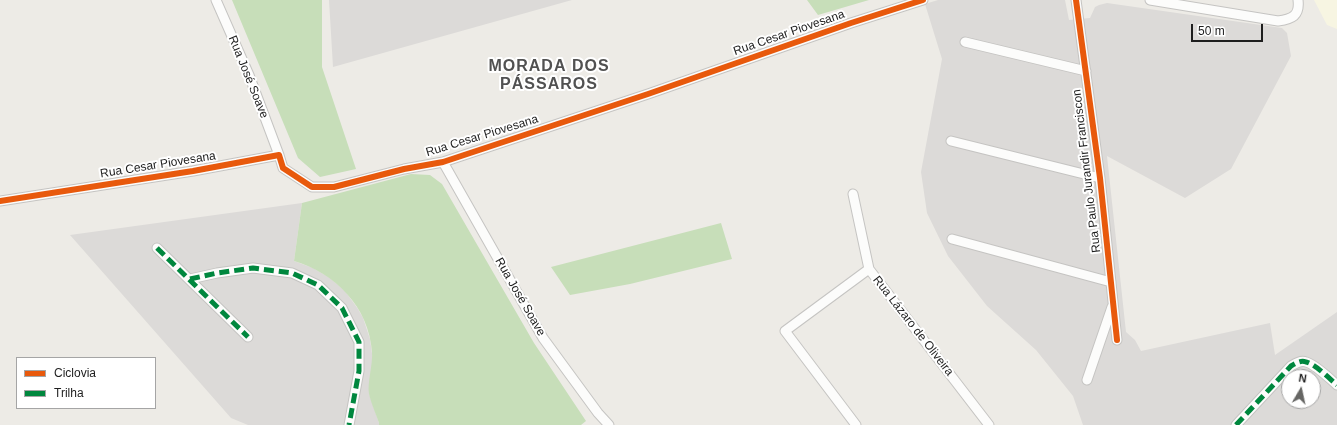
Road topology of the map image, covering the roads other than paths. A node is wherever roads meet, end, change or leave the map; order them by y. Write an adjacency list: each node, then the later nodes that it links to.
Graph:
1 (216, 0): 9 (street, Rua José Soave)
2 (923, 0): 10 (street, Rua Cesar Piovesana)
3 (1076, 0): 7 (street, Rua Paulo Jurandir Franciscon)
4 (1150, 0): 5 (street)
5 (1298, 0)
6 (965, 42): 7 (street)
7 (1086, 71): 11 (street, Rua Paulo Jurandir Franciscon)
8 (951, 141): 11 (street)
9 (279, 155): 10 (street, Rua Cesar Piovesana); 13 (street, Rua Cesar Piovesana)
10 (443, 162): 25 (street, Rua José Soave)
11 (1100, 178): 18 (street, Rua Paulo Jurandir Franciscon)
12 (853, 194): 16 (street, Rua Lázaro de Oliveira)
13 (0, 201)
14 (952, 239): 18 (street)
15 (157, 248): 17 (street)
16 (869, 269): 26 (street); 27 (street, Rua Lázaro de Oliveira)
17 (190, 279): 20 (street); 24 (street)
18 (1111, 282): 19 (street, Rua Paulo Jurandir Franciscon)
19 (1113, 304): 21 (street, Rua Paulo Jurandir Franciscon); 22 (street)
20 (248, 337)
21 (1117, 340)
22 (1087, 380)
23 (1337, 385): 28 (street)
24 (349, 425)
25 (609, 425)
26 (856, 425)
27 (988, 425)
28 (1236, 425)

